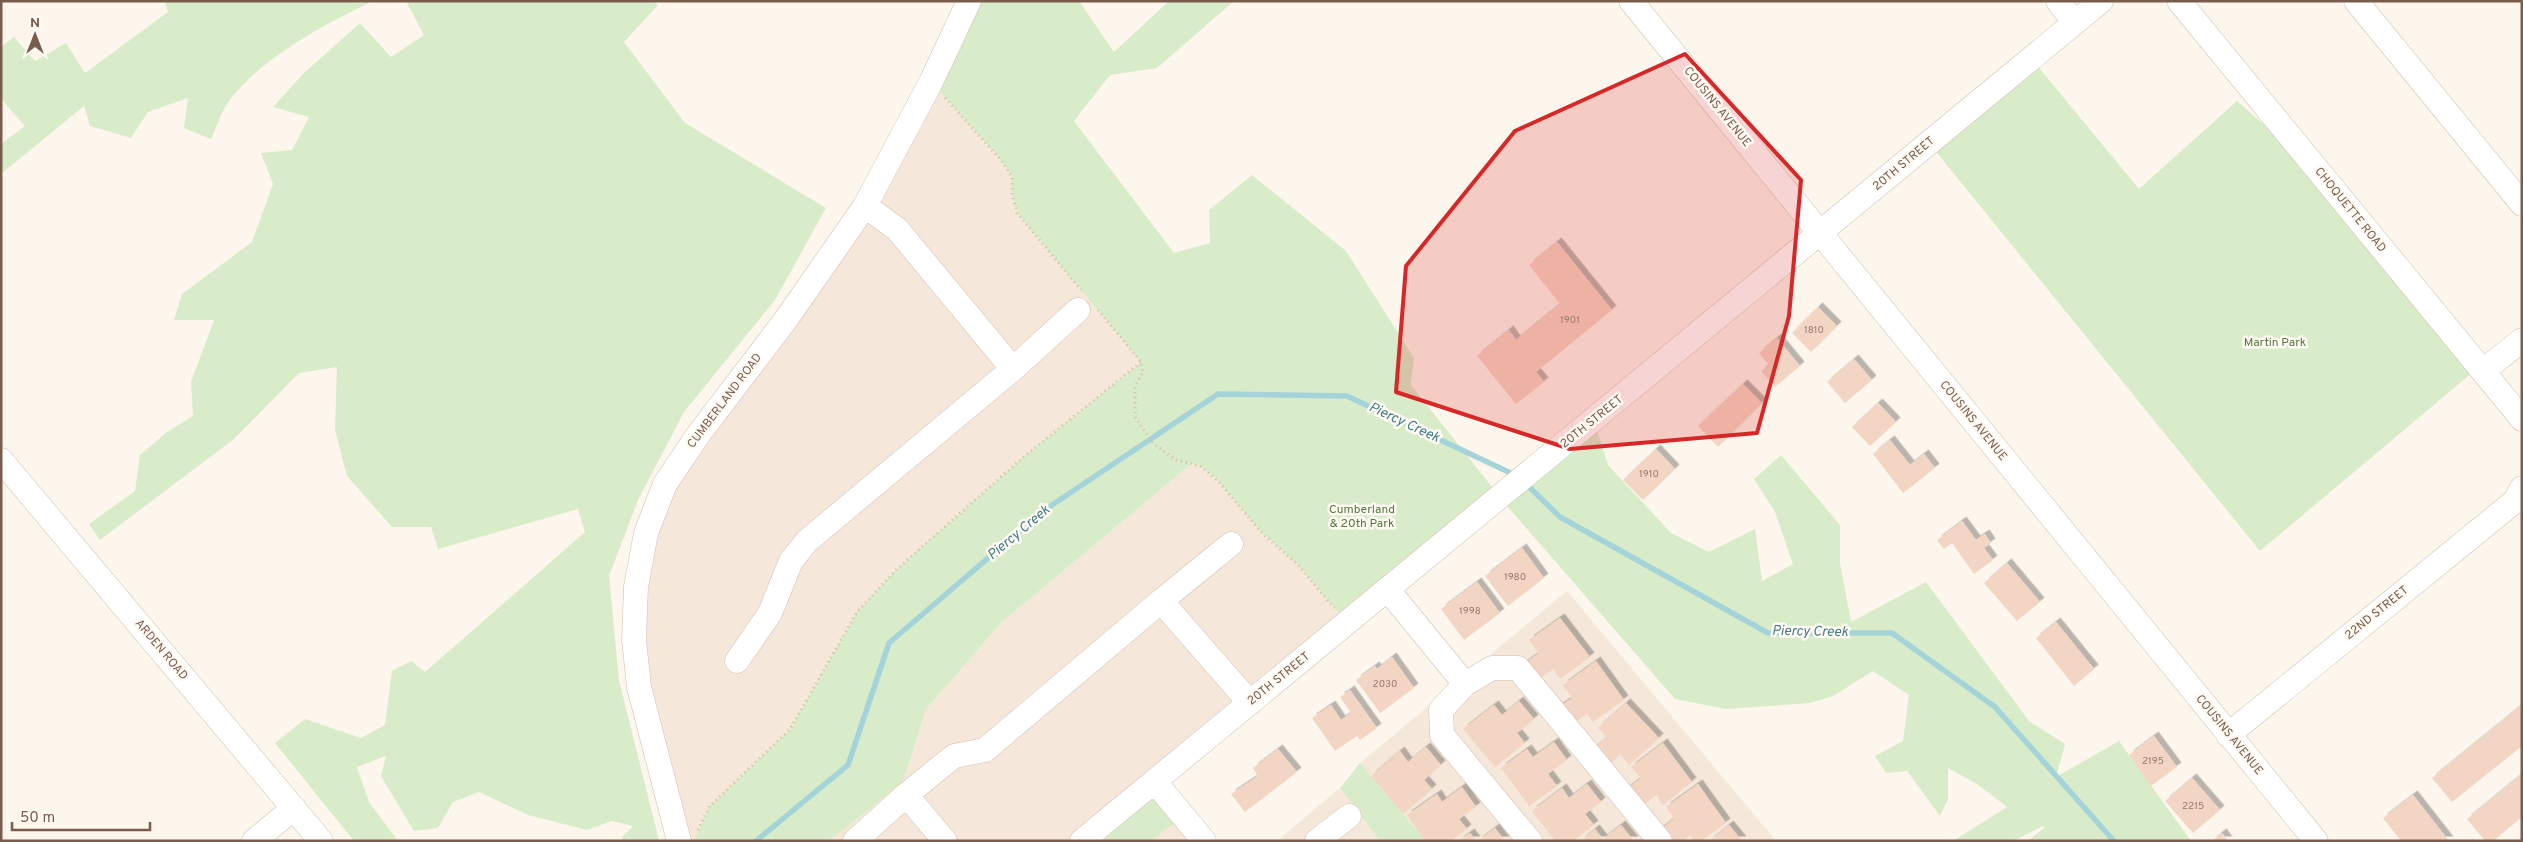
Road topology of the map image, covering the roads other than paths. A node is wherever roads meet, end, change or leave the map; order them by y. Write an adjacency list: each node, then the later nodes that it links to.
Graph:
1 (969, 1): 9 (street, CUMBERLAND ROAD)
2 (1631, 1): 10 (street, COUSINS AVENUE)
3 (2058, 1): 7 (street)
4 (2101, 1): 7 (street, 20TH STREET)
5 (2179, 1): 14 (street, CHOQUETTE ROAD)
6 (2356, 1): 8 (street)
7 (2074, 22): 10 (street, 20TH STREET)
8 (2522, 204)
9 (865, 206): 13 (street); 29 (street, CUMBERLAND ROAD)
10 (1820, 234): 19 (street, 20TH STREET); 24 (street, COUSINS AVENUE)
11 (1085, 303): 13 (street)
12 (2522, 340): 14 (street)
13 (1013, 368): 21 (street)
14 (2483, 371): 15 (street, CHOQUETTE ROAD)
15 (2522, 419)
16 (1, 460): 27 (street, ARDEN ROAD)
17 (2522, 488): 24 (street, 22ND STREET)
18 (1231, 544): 20 (street)
19 (1388, 590): 22 (street); 23 (street, 20TH STREET)
20 (1161, 601): 23 (street); 26 (street)
21 (737, 661)
22 (1465, 684): 37 (street); 38 (street)
23 (1250, 703): 25 (street, 20TH STREET)
24 (2228, 735): 39 (street, COUSINS AVENUE)
25 (1155, 782): 34 (street, 20TH STREET); 35 (street)
26 (906, 795): 32 (street); 33 (street)
27 (294, 808): 30 (street); 31 (street, ARDEN ROAD)
28 (1349, 816): 36 (street)
29 (688, 836)
30 (254, 841)
31 (321, 841)
32 (855, 841)
33 (945, 841)
34 (1082, 841)
35 (1204, 841)
36 (1317, 841)
37 (1530, 841)
38 (1660, 841)
39 (2316, 841)

